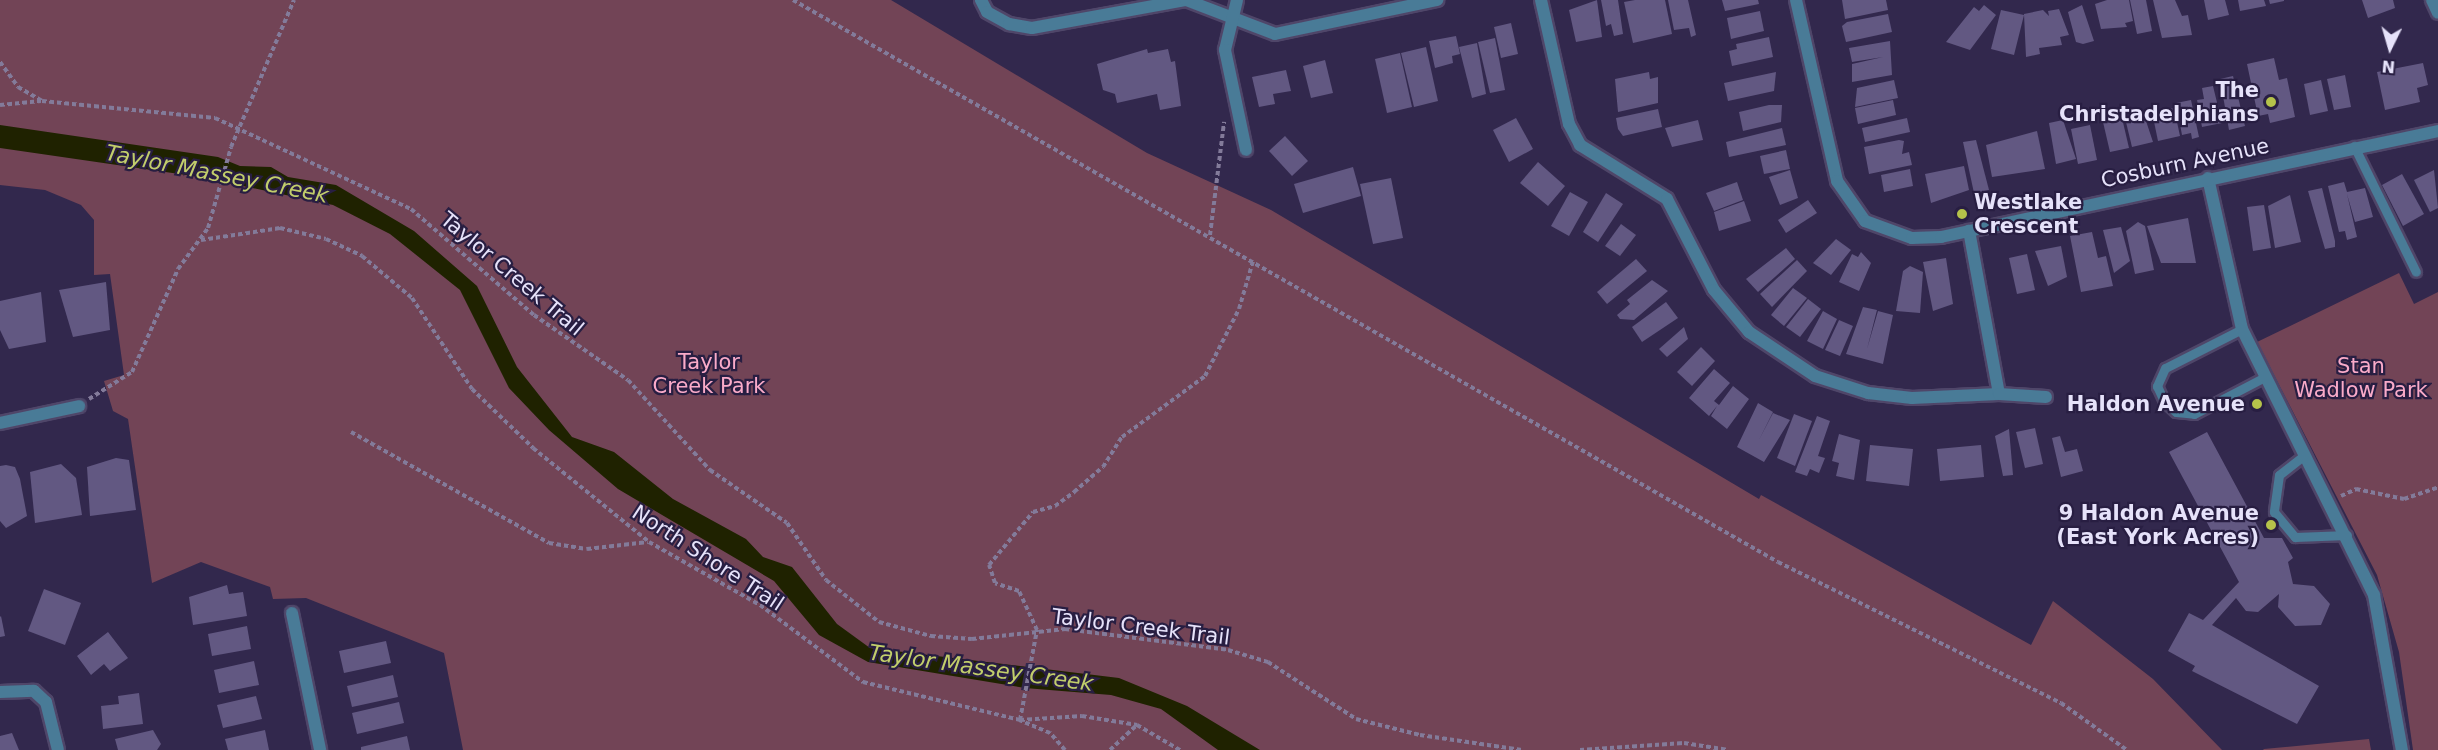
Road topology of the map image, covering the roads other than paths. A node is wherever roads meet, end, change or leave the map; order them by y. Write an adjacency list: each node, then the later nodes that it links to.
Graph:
1 (1237, 0): 8 (street)
2 (1437, 0): 8 (street)
3 (1541, 0): 17 (street)
4 (1796, 0): 13 (street, Cosburn Avenue)
5 (2432, 0): 7 (street)
6 (984, 6): 8 (street)
7 (2438, 13)
8 (1234, 20): 11 (street)
9 (2438, 131): 10 (street, Cosburn Avenue)
10 (2354, 146): 12 (street, Cosburn Avenue); 14 (lane)
11 (1246, 150)
12 (2208, 178): 13 (street, Cosburn Avenue); 15 (street)
13 (1969, 231): 17 (street)
14 (2416, 272)
15 (2242, 328): 16 (street); 16 (lane)
16 (2263, 378): 21 (street)
17 (1999, 394): 18 (street)
18 (2046, 396)
19 (79, 406): 20 (street)
20 (0, 423)
21 (2302, 457): 22 (street); 22 (lane)
22 (2347, 535): 27 (street)
23 (292, 613): 26 (street)
24 (0, 692): 25 (street)
25 (58, 750)
26 (320, 750)
27 (2402, 750)

